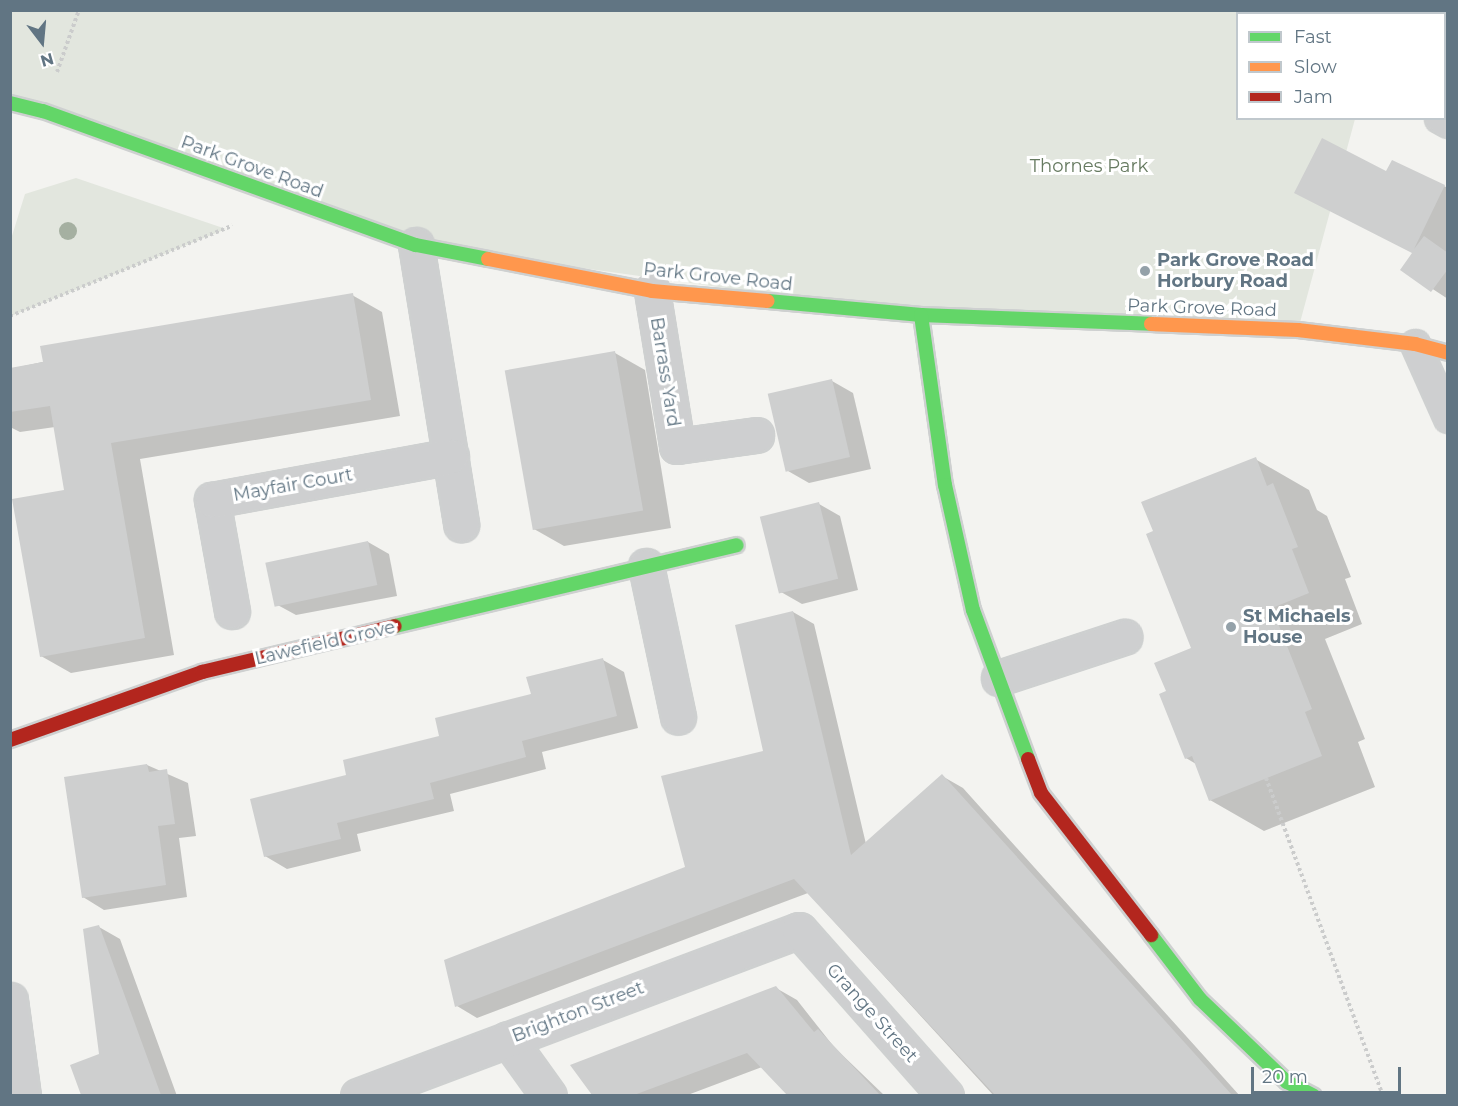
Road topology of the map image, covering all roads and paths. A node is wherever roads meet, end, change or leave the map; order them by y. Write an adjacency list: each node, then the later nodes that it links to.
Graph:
1 (79, 10): 3 (path)
2 (10, 103): 3 (street, Park Grove Road)
3 (43, 111): 4 (street, Park Grove Road)
4 (294, 201): 5 (street, Park Grove Road); 8 (path)
5 (416, 245): 6 (street, Park Grove Road); 13 (street)
6 (652, 291): 7 (street, Park Grove Road); 12 (street, Barrass Yard)
7 (921, 315): 9 (street, Park Grove Road); 19 (street)
8 (10, 316)
9 (1415, 344): 10 (street, Park Grove Road); 11 (lane)
10 (1448, 353)
11 (1448, 418)
12 (756, 435)
13 (451, 456): 14 (street); 17 (street, Mayfair Court)
14 (462, 524)
15 (737, 545): 16 (street, Lawefield Grove)
16 (646, 566): 20 (street); 21 (street, Lawefield Grove)
17 (232, 611)
18 (1124, 637): 19 (street)
19 (999, 678): 30 (street)
20 (678, 717)
21 (10, 740)
22 (1266, 778): 31 (path)
23 (799, 930): 25 (street, Brighton Street); 29 (street, Grange Street)
24 (10, 1000): 26 (street)
25 (507, 1039): 27 (street, Brighton Street); 28 (street)
26 (23, 1095)
27 (358, 1095)
28 (549, 1095)
29 (946, 1095)
30 (1314, 1095)
31 (1383, 1095)

